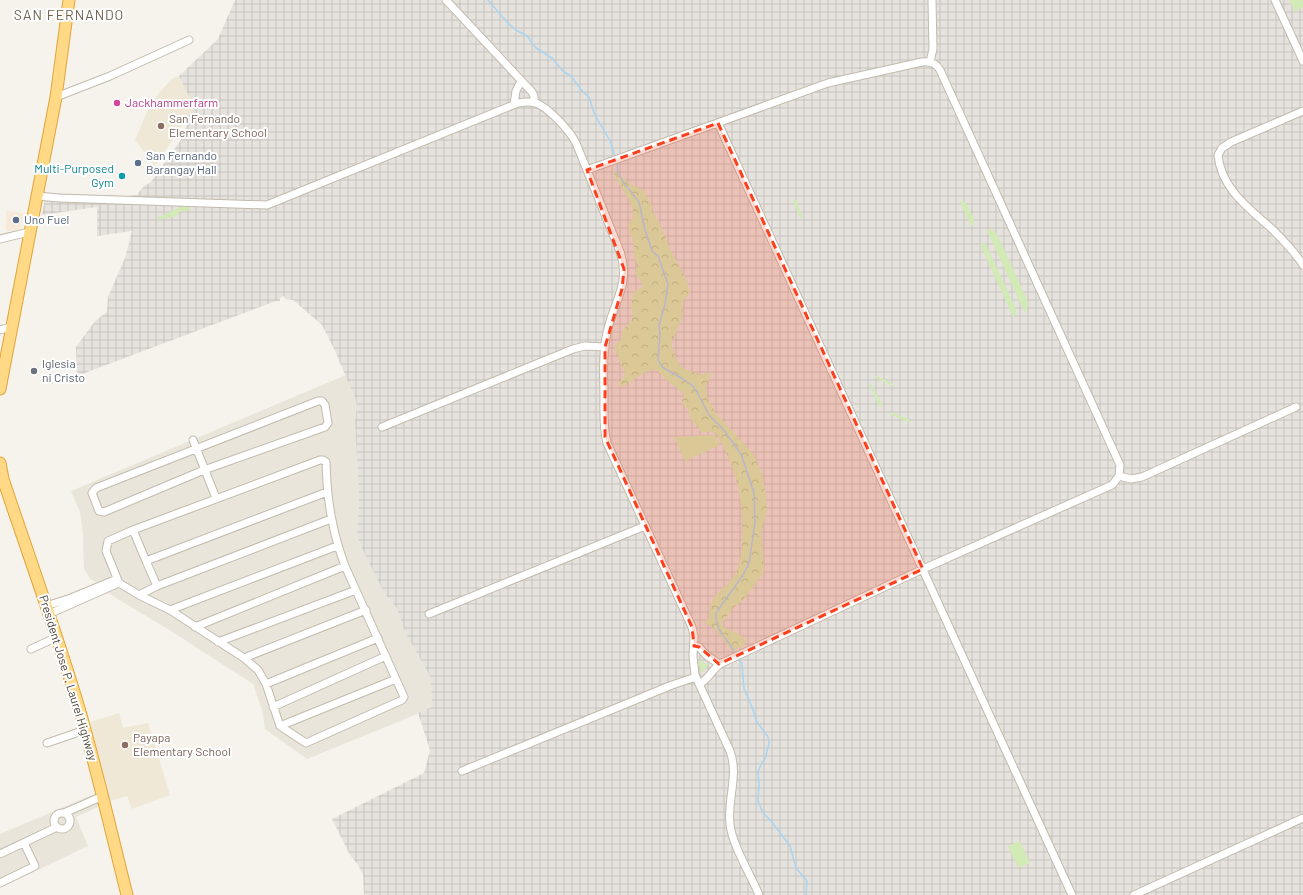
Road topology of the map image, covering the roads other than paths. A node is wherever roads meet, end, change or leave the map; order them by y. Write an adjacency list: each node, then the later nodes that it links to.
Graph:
1 (69, 0): 9 (highway)
2 (446, 0): 8 (street)
3 (932, 0): 7 (street)
4 (1275, 0): 6 (street)
5 (188, 40): 9 (street)
6 (1303, 61)
7 (930, 62): 13 (street); 28 (street)
8 (521, 81): 10 (street); 11 (street)
9 (56, 97): 15 (highway)
10 (534, 103): 11 (street); 14 (street)
11 (514, 104): 15 (street)
12 (1303, 110): 18 (street)
13 (718, 123): 14 (street); 37 (street)
14 (587, 170): 20 (street)
15 (37, 196): 16 (highway)
16 (29, 232): 17 (street); 19 (highway)
17 (0, 238)
18 (1303, 265)
19 (5, 328): 21 (highway)
20 (604, 347): 23 (street); 32 (street)
21 (0, 389)
22 (1296, 407): 28 (street)
23 (382, 427)
24 (193, 440): 25 (street)
25 (196, 448): 27 (street); 27 (street); 27 (street)
26 (0, 463): 42 (highway, President Jose P. Laurel Highway)
27 (204, 470): 30 (street)
28 (1119, 476): 37 (street)
29 (327, 492): 30 (street); 31 (street); 35 (street)
30 (216, 498): 33 (street)
31 (331, 519): 34 (street); 39 (street)
32 (644, 526): 45 (street); 50 (street)
33 (133, 530): 35 (street); 38 (street)
34 (337, 546): 36 (street); 43 (street)
35 (146, 561): 39 (street)
36 (345, 566): 40 (street); 46 (street)
37 (924, 569): 54 (street); 73 (street)
38 (118, 581): 41 (street); 42 (street)
39 (157, 586): 41 (street)
40 (356, 590): 44 (street); 49 (street)
41 (139, 595): 43 (street)
42 (47, 610): 47 (highway, President Jose P. Laurel Highway)
43 (170, 610): 46 (street)
44 (366, 610): 48 (street); 53 (street)
45 (429, 614)
46 (195, 627): 49 (street)
47 (57, 637): 51 (street); 61 (highway, President Jose P. Laurel Highway)
48 (378, 638): 52 (street); 57 (street)
49 (218, 642): 53 (street)
50 (694, 646): 54 (street); 55 (street)
51 (30, 649)
52 (386, 656): 56 (street); 59 (street)
53 (244, 658): 57 (street)
54 (719, 664): 58 (street)
55 (696, 677): 58 (street); 63 (street)
56 (396, 679): 60 (street); 60 (street)
57 (266, 684): 59 (street)
58 (699, 684): 72 (street)
59 (273, 706): 60 (street)
60 (280, 726)
61 (85, 730): 62 (street); 64 (highway, President Jose P. Laurel Highway)
62 (47, 743)
63 (462, 771)
64 (103, 796): 65 (street); 71 (highway, President Jose P. Laurel Highway)
65 (64, 813): 67 (street); 67 (street)
66 (1303, 818): 74 (street)
67 (57, 827): 68 (street)
68 (24, 843): 69 (street); 70 (street)
69 (0, 854)
70 (0, 883)
71 (127, 895)
72 (758, 895)
73 (1072, 895)
74 (1134, 895)

